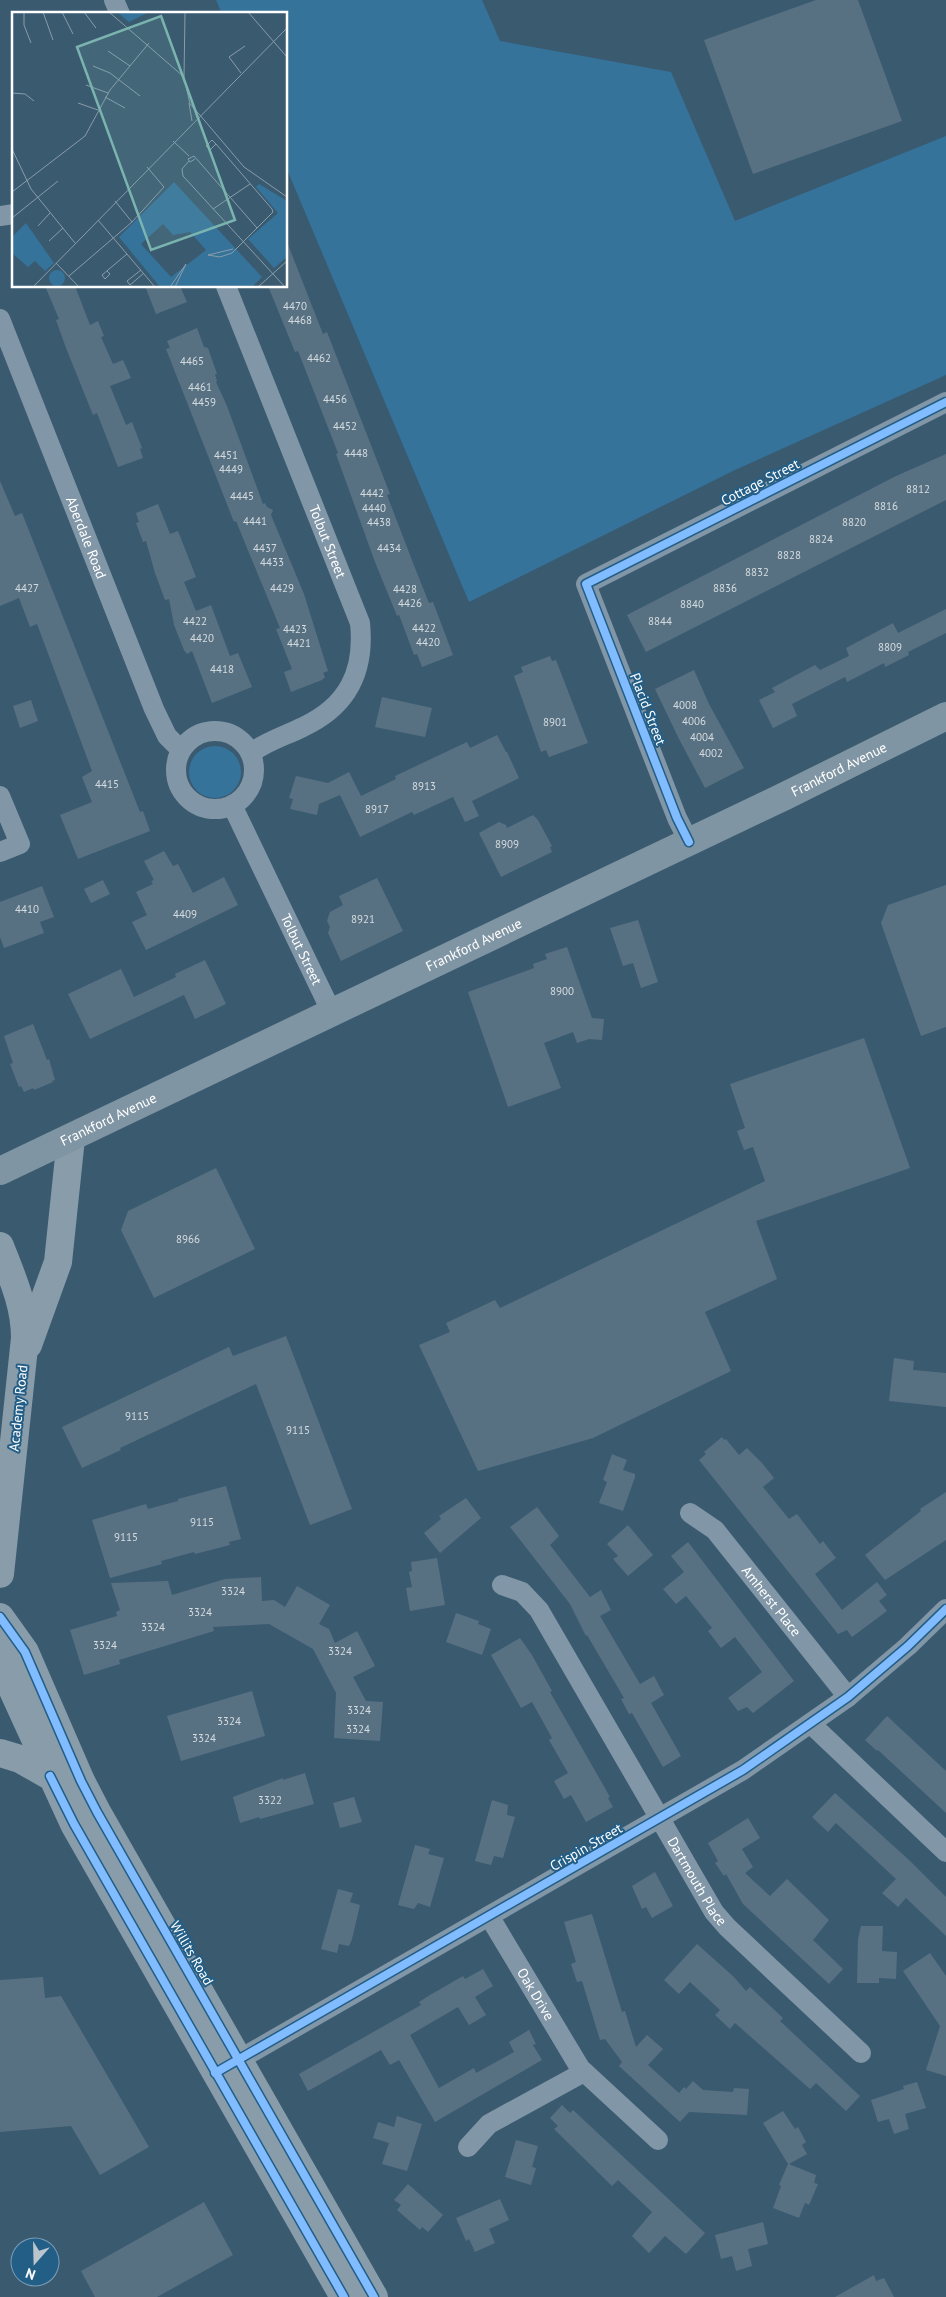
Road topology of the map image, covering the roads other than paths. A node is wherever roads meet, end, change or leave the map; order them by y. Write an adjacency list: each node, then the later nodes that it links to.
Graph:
1 (114, 0): 2 (street)
2 (119, 12)
3 (227, 288): 9 (street, Tolbut Street)
4 (0, 319): 8 (street, Aberdale Road)
5 (946, 402): 6 (street, Cottage Street)
6 (586, 584): 12 (street, Placid Street)
7 (946, 716): 12 (main road, Frankford Avenue)
8 (181, 750): 9 (street); 11 (street)
9 (251, 753): 11 (street)
10 (0, 796): 13 (street)
11 (232, 805): 14 (street, Tolbut Street)
12 (689, 842): 14 (main road, Frankford Avenue)
13 (0, 852)
14 (332, 1013): 15 (main road, Frankford Avenue)
15 (71, 1138): 16 (main road, Frankford Avenue); 18 (main road)
16 (0, 1171)
17 (0, 1246): 18 (main road, Academy Road)
18 (23, 1358): 20 (main road, Academy Road)
19 (690, 1514): 25 (street, Amherst Place)
20 (0, 1574)
21 (502, 1584): 29 (street, Dartmouth Place)
22 (946, 1609): 25 (street, Crispin Street)
23 (0, 1617): 33 (main road, Willits Road)
24 (0, 1632): 28 (main road)
25 (848, 1697): 26 (street, Crispin Street)
26 (811, 1724): 29 (street, Crispin Street); 30 (street)
27 (0, 1753): 28 (main road)
28 (50, 1776): 35 (main road)
29 (660, 1819): 31 (street, Crispin Street); 32 (street, Dartmouth Place)
30 (946, 1852)
31 (489, 1916): 33 (street, Crispin Street); 34 (street, Oak Drive)
32 (861, 2053)
33 (239, 2060): 35 (street, Crispin Street); 39 (main road, Willits Road)
34 (584, 2072): 36 (street, Oak Drive); 37 (street)
35 (216, 2073): 38 (main road)
36 (658, 2140)
37 (468, 2147)
38 (344, 2297)
39 (374, 2297)

